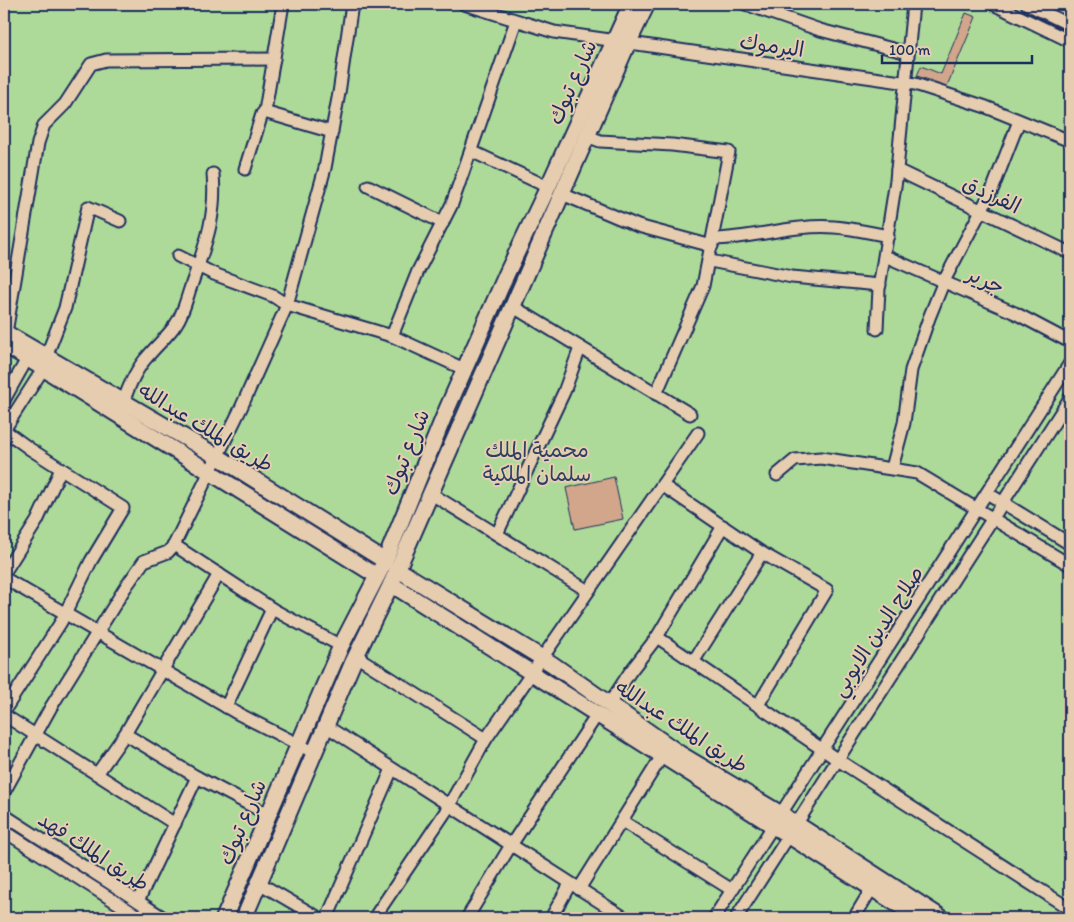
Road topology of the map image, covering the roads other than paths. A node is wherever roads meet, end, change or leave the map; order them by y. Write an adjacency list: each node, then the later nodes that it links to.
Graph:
1 (283, 4): 17 (street)
2 (352, 4): 21 (street)
3 (464, 4): 10 (street, اليرموك)
4 (631, 4): 14 (main road, شارع تبوك)
5 (647, 4): 15 (main road, شارع تبوك)
6 (745, 4): 16 (street)
7 (913, 4): 16 (street)
8 (993, 4): 13 (street)
9 (1027, 4): 12 (street)
10 (483, 7): 11 (street, اليرموك)
11 (516, 21): 14 (street, اليرموك); 24 (street)
12 (1070, 25)
13 (1070, 41)
14 (613, 42): 15 (street, اليرموك); 29 (main road, شارع تبوك)
15 (628, 43): 18 (street, اليرموك); 22 (main road, شارع تبوك)
16 (908, 53): 18 (street)
17 (274, 58): 19 (street); 46 (street)
18 (905, 82): 20 (street, اليرموك); 26 (street)
19 (264, 112): 21 (street); 25 (street)
20 (1019, 120): 23 (street, اليرموك); 31 (street)
21 (332, 132): 43 (street)
22 (587, 136): 30 (main road, شارع تبوك); 35 (street)
23 (1070, 142)
24 (471, 151): 29 (street); 33 (street)
25 (245, 169)
26 (897, 170): 31 (street, الفرزدق); 34 (street)
27 (213, 174): 40 (street)
28 (368, 186): 33 (street)
29 (548, 187): 53 (main road, شارع تبوك)
30 (562, 194): 35 (street); 44 (main road, شارع تبوك)
31 (982, 209): 36 (street, الفرزدق); 41 (street)
32 (120, 221): 51 (street)
33 (444, 223): 47 (street)
34 (888, 236): 35 (street); 38 (street)
35 (713, 242): 39 (street)
36 (1070, 253)
37 (178, 256): 40 (street)
38 (886, 256): 41 (street, جرير); 42 (street)
39 (710, 261): 42 (street); 54 (street)
40 (199, 267): 43 (street); 57 (street)
41 (944, 281): 48 (street, جرير); 62 (street)
42 (880, 285): 45 (street)
43 (287, 305): 47 (street); 61 (street)
44 (512, 306): 49 (street); 67 (main road, شارع تبوك)
45 (877, 328)
46 (5, 336): 50 (main road, طريق الملك عبدالله); 51 (main road, طريق الملك عبدالله)
47 (392, 336): 53 (street)
48 (1070, 342)
49 (580, 348): 54 (street); 73 (street)
50 (27, 358): 51 (main road, طريق الملك عبدالله); 56 (street)
51 (45, 363): 57 (main road, طريق الملك عبدالله); 59 (street); 64 (main road, طريق الملك عبدالله)
52 (1070, 363): 68 (street, صلاح الدين الايوبي)
53 (464, 370): 78 (main road, شارع تبوك)
54 (656, 394): 58 (street)
55 (1070, 398): 69 (street, صلاح الدين الايوبي)
56 (4, 400)
57 (123, 403): 61 (main road, طريق الملك عبدالله)
58 (690, 414)
59 (4, 430): 63 (street)
60 (698, 433): 66 (street)
61 (218, 457): 64 (street); 78 (main road, طريق الملك عبدالله)
62 (892, 468): 65 (street); 70 (street)
63 (62, 469): 79 (street); 86 (street)
64 (210, 472): 75 (street); 81 (main road, طريق الملك عبدالله)
65 (777, 475)
66 (662, 485): 72 (street); 84 (street)
67 (430, 493): 73 (street); 78 (main road, شارع تبوك)
68 (987, 493): 69 (street); 70 (street, صلاح الدين الايوبي)
69 (1004, 503): 71 (street, صلاح الدين الايوبي); 74 (street)
70 (977, 509): 71 (street); 106 (street, صلاح الدين الايوبي)
71 (994, 519): 77 (street); 109 (street, صلاح الدين الايوبي)
72 (723, 526): 76 (street); 88 (street)
73 (497, 534): 84 (street)
74 (1070, 544)
75 (174, 545): 80 (street); 87 (street)
76 (762, 553): 92 (street); 96 (street)
77 (1070, 564)
78 (391, 565): 81 (main road, شارع تبوك); 83 (main road, شارع تبوك); 91 (main road, طريق الملك عبدالله)
79 (4, 573)
80 (219, 574): 85 (street); 93 (street)
81 (377, 576): 89 (main road, شارع تبوك)
82 (4, 578): 86 (street)
83 (391, 584): 90 (main road, شارع تبوك); 94 (main road, طريق الملك عبدالله)
84 (588, 591): 91 (street)
85 (272, 609): 89 (street); 97 (street)
86 (65, 614): 87 (street); 98 (street)
87 (96, 632): 93 (street); 103 (street)
88 (657, 638): 92 (street); 95 (street)
89 (341, 646): 105 (main road, شارع تبوك)
90 (356, 656): 101 (main road, شارع تبوك); 104 (street)
91 (543, 659): 94 (street); 95 (main road, طريق الملك عبدالله)
92 (693, 662): 96 (street)
93 (164, 670): 97 (street); 102 (street)
94 (531, 674): 100 (main road, طريق الملك عبدالله); 104 (street)
95 (609, 704): 117 (main road, طريق الملك عبدالله)
96 (758, 705): 106 (street)
97 (226, 707): 105 (street)
98 (4, 711)
99 (4, 715): 103 (street)
100 (597, 715): 108 (main road, طريق الملك عبدالله); 122 (street)
101 (326, 726): 107 (main road, شارع تبوك); 110 (street)
102 (125, 734): 111 (street); 112 (street)
103 (37, 735): 111 (street); 113 (street)
104 (486, 739): 114 (street)
105 (298, 745): 107 (street); 116 (main road, شارع تبوك)
106 (823, 749): 109 (street); 117 (street, صلاح الدين الايوبي)
107 (315, 753): 123 (main road, شارع تبوك)
108 (662, 756): 117 (main road, طريق الملك عبدالله); 118 (street)
109 (838, 760): 120 (street, صلاح الدين الايوبي); 128 (street)
110 (392, 769): 114 (street); 134 (street)
111 (97, 774): 119 (street)
112 (197, 777): 116 (street); 119 (street)
113 (4, 792)
114 (448, 806): 122 (street); 135 (street)
115 (4, 815): 127 (street, طريق الملك فهد)
116 (269, 815): 131 (main road, شارع تبوك)
117 (777, 820): 120 (main road, طريق الملك عبدالله); 126 (street, صلاح الدين الايوبي)
118 (622, 821): 124 (street); 126 (street)
119 (175, 824): 127 (street)
120 (793, 830): 125 (main road, طريق الملك عبدالله); 140 (street, صلاح الدين الايوبي); 143 (main road, طريق الملك عبدالله)
121 (4, 831): 129 (street, طريق الملك فهد)
122 (512, 845): 124 (street); 136 (street)
123 (259, 882): 132 (main road, شارع تبوك); 133 (street)
124 (575, 886): 137 (street); 138 (street)
125 (872, 888): 141 (street); 142 (main road, طريق الملك عبدالله)
126 (732, 890): 139 (street, صلاح الدين الايوبي)
127 (138, 901): 130 (street, طريق الملك فهد)
128 (1070, 909)
129 (141, 918)
130 (164, 918)
131 (224, 918)
132 (244, 918)
133 (319, 918)
134 (327, 918)
135 (374, 918)
136 (467, 918)
137 (551, 918)
138 (625, 918)
139 (714, 918)
140 (736, 918)
141 (854, 918)
142 (919, 918)
143 (942, 918)

